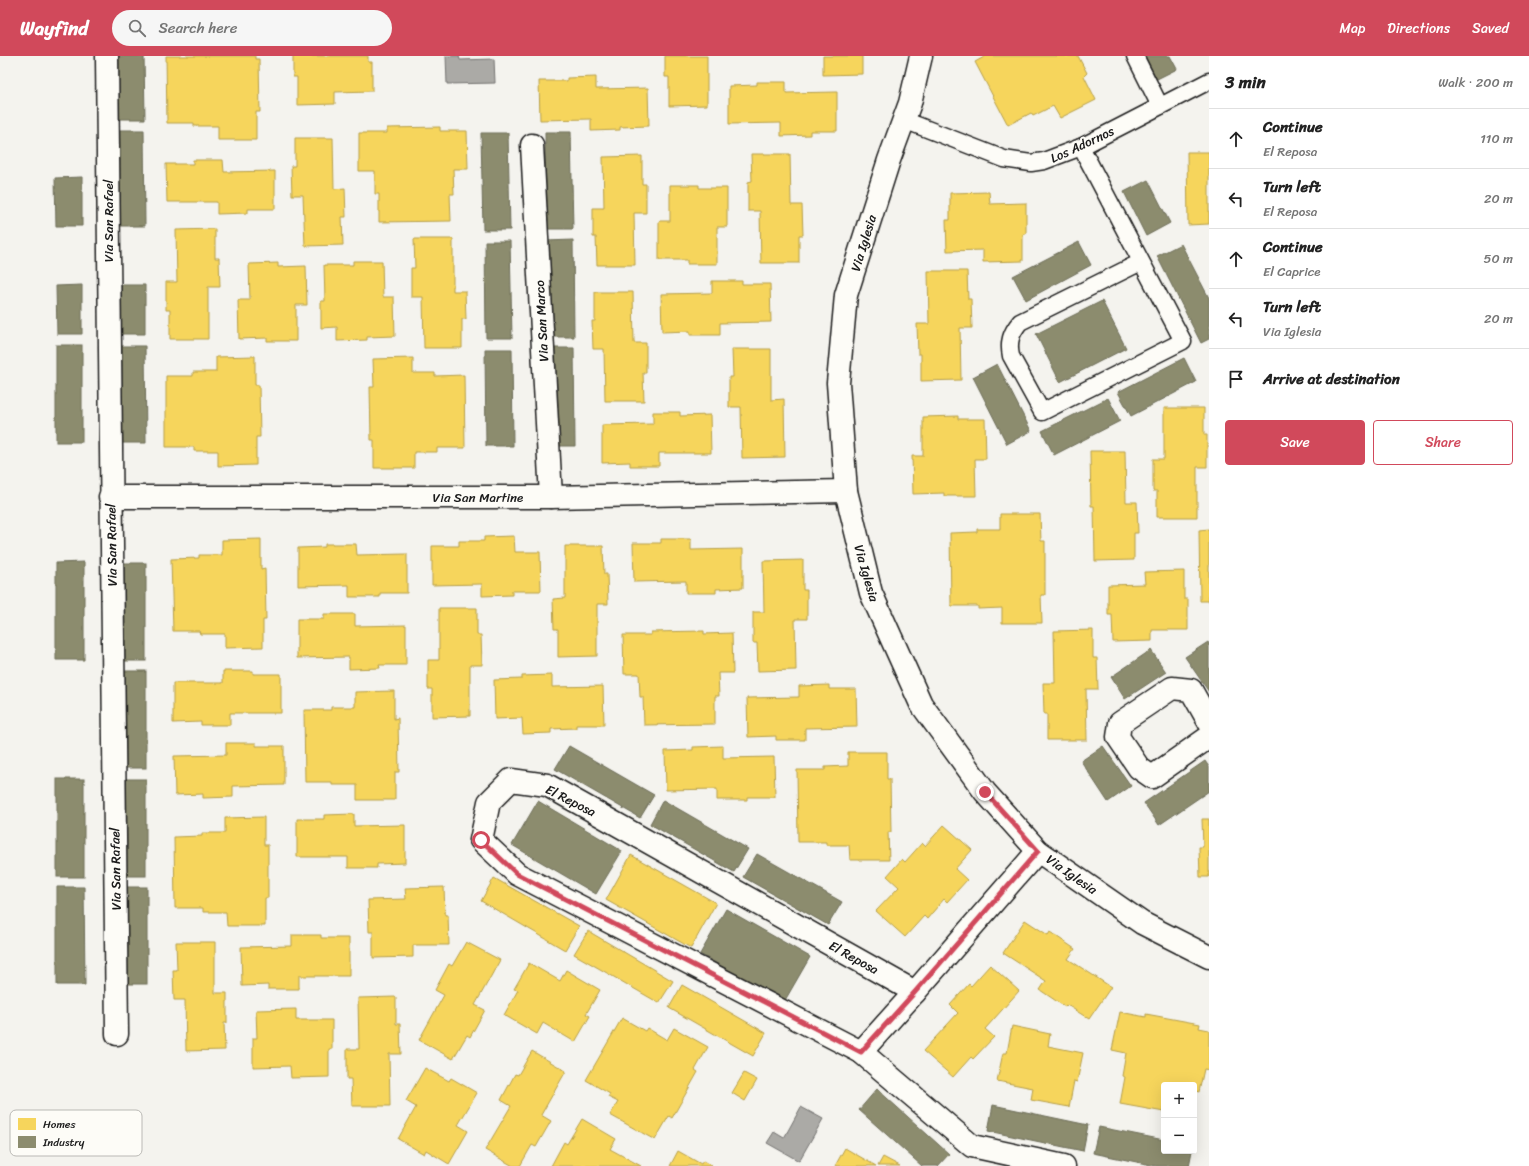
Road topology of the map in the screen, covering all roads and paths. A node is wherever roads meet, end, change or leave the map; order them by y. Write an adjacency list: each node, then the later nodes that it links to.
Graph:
1 (107, 56): 11 (street, Via San Rafael)
2 (921, 56): 6 (street, Via Iglesia)
3 (1135, 56): 5 (lane)
4 (1209, 81): 5 (lane, Los Adornos)
5 (1160, 106): 8 (lane, Los Adornos)
6 (904, 120): 8 (lane, Los Adornos); 10 (street, Via Iglesia)
7 (532, 145): 12 (street, Via San Marco)
8 (1081, 147): 9 (lane)
9 (1141, 262): 9 (lane)
10 (846, 491): 12 (street, Via San Martine); 15 (street, Via Iglesia)
11 (110, 497): 12 (street, Via San Martine); 18 (street, Via San Rafael)
12 (551, 497)
13 (1209, 722): 14 (street)
14 (1209, 737)
15 (1038, 851): 16 (street, Via Iglesia); 17 (street)
16 (1209, 957)
17 (915, 992): 19 (street); 19 (street, El Reposa)
18 (117, 1034)
19 (861, 1052): 20 (street, El Reposa)
20 (1064, 1166)

